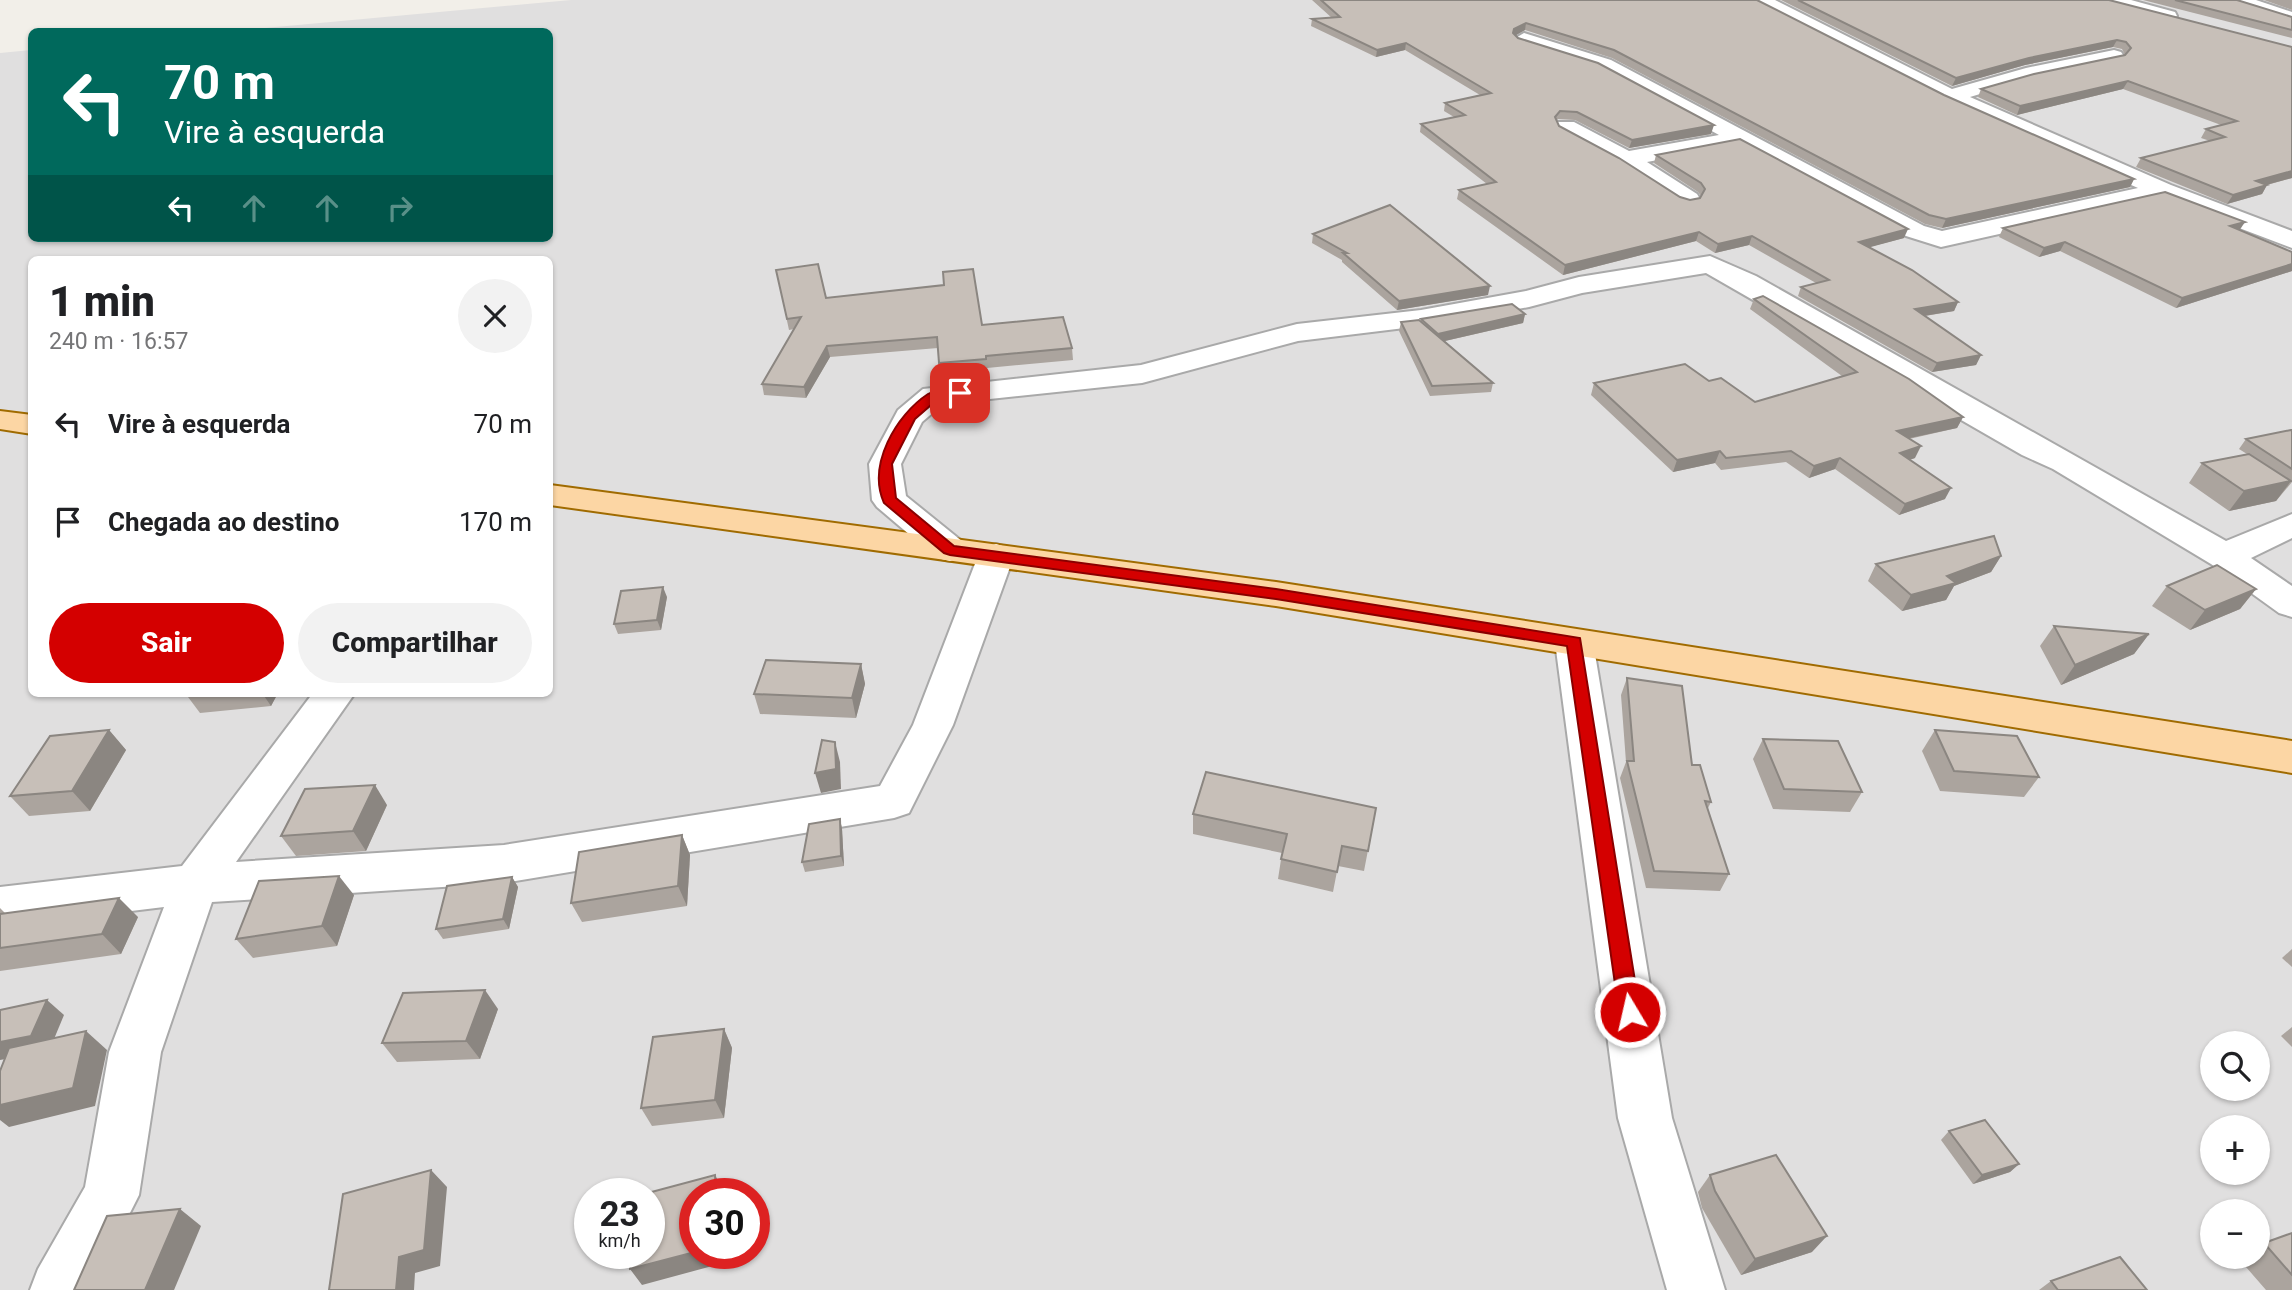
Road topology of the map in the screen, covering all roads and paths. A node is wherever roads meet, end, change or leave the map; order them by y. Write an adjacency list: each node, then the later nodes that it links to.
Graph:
1 (1761, 0): 8 (street)
2 (2110, 0): 5 (street)
3 (2238, 0): 4 (street)
4 (2292, 18)
5 (2181, 20)
6 (1524, 39): 10 (street)
7 (2114, 56): 8 (street)
8 (1950, 96): 12 (street)
9 (1566, 127): 11 (street)
10 (1739, 138): 11 (street); 12 (street)
11 (1626, 159): 13 (street)
12 (2162, 190): 14 (street)
13 (1688, 199)
14 (2291, 239)
15 (0, 420): 16 (main road)
16 (28, 424)
17 (553, 495): 19 (main road)
18 (2292, 525): 21 (street)
19 (950, 550): 20 (main road); 21 (street)
20 (996, 556): 23 (main road); 26 (street)
21 (2224, 556): 22 (street)
22 (2292, 604)
23 (1574, 642): 25 (main road); 29 (street)
24 (332, 697): 26 (street)
25 (2292, 757)
26 (195, 884): 27 (street); 28 (street)
27 (0, 907)
28 (59, 1290)
29 (1696, 1290)

